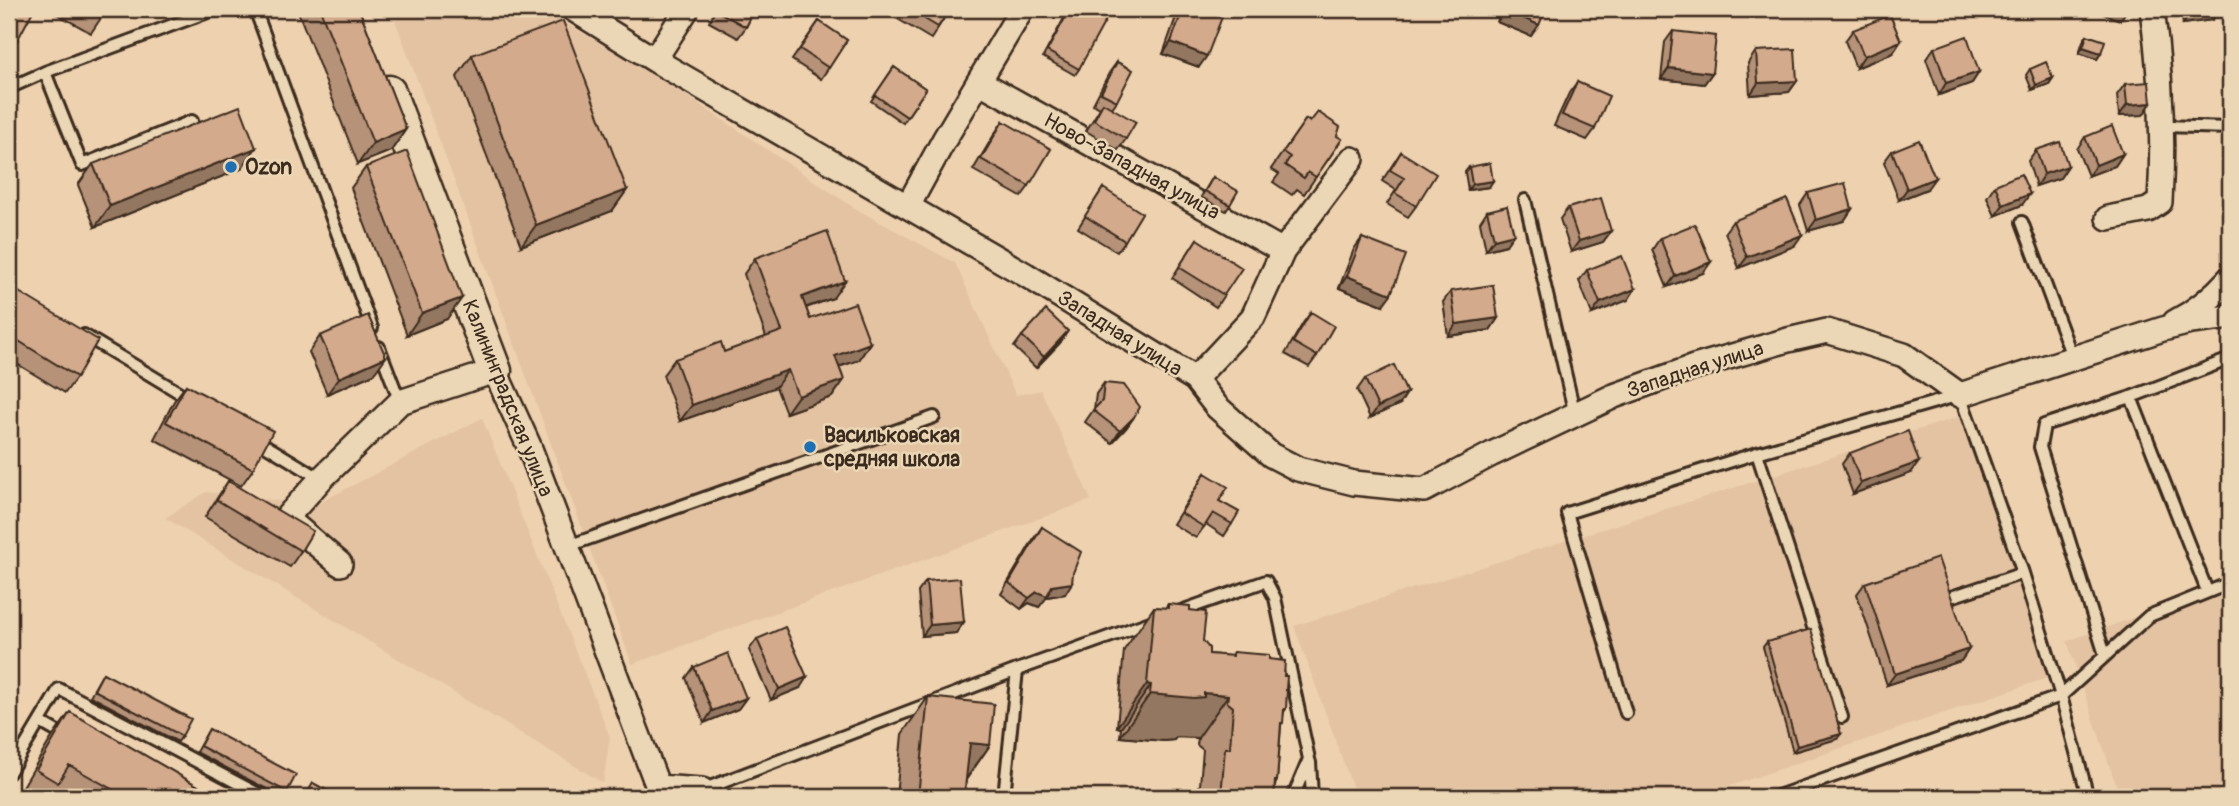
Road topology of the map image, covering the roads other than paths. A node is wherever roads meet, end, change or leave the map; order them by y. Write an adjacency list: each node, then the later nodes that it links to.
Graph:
1 (216, 9): 9 (lane)
2 (256, 9): 31 (lane)
3 (573, 9): 7 (street, Западная улица)
4 (687, 9): 7 (street)
5 (1022, 9): 10 (street)
6 (2152, 9): 13 (street)
7 (655, 59): 17 (street, Западная улица)
8 (377, 61): 27 (street, Калининградская улица)
9 (45, 72): 11 (lane); 12 (lane)
10 (980, 82): 17 (street); 20 (street, Ново-Западная улица)
11 (9, 88)
12 (192, 121)
13 (2163, 126): 14 (lane); 18 (street)
14 (2230, 128)
15 (1352, 159): 20 (street)
16 (1525, 200): 33 (lane)
17 (908, 206): 28 (street, Западная улица)
18 (2108, 218)
19 (2022, 222): 25 (lane)
20 (1283, 251): 28 (street)
21 (2230, 278): 23 (street)
22 (2230, 317): 23 (street)
23 (2163, 329): 25 (street)
24 (78, 331): 32 (lane)
25 (2073, 359): 29 (street)
26 (2230, 359): 30 (lane)
27 (495, 371): 31 (street); 38 (street, Калининградская улица)
28 (1195, 379): 33 (street, Западная улица)
29 (1960, 395): 33 (street, Западная улица); 36 (lane); 40 (lane)
30 (2131, 397): 42 (lane); 46 (lane)
31 (400, 402): 37 (street)
32 (205, 408)
33 (1575, 415)
34 (934, 417): 38 (lane)
35 (240, 430): 37 (lane)
36 (1757, 453): 49 (lane); 50 (lane)
37 (321, 479): 39 (street)
38 (568, 546): 55 (street, Калининградская улица)
39 (340, 564)
40 (2023, 573): 43 (lane); 48 (lane)
41 (2230, 583): 42 (lane)
42 (2207, 592): 46 (lane)
43 (1924, 606)
44 (1171, 615): 53 (lane)
45 (1158, 620): 47 (lane)
46 (2105, 655): 48 (lane)
47 (1017, 670): 55 (lane); 57 (lane)
48 (2061, 696): 60 (lane); 61 (lane)
49 (1626, 713)
50 (1842, 717)
51 (40, 723): 52 (lane); 54 (lane); 56 (lane)
52 (75, 741)
53 (1309, 759): 58 (lane); 59 (lane)
54 (9, 773)
55 (704, 793)
56 (264, 797)
57 (1004, 797)
58 (1293, 797)
59 (1312, 797)
60 (1775, 797)
61 (2088, 797)

